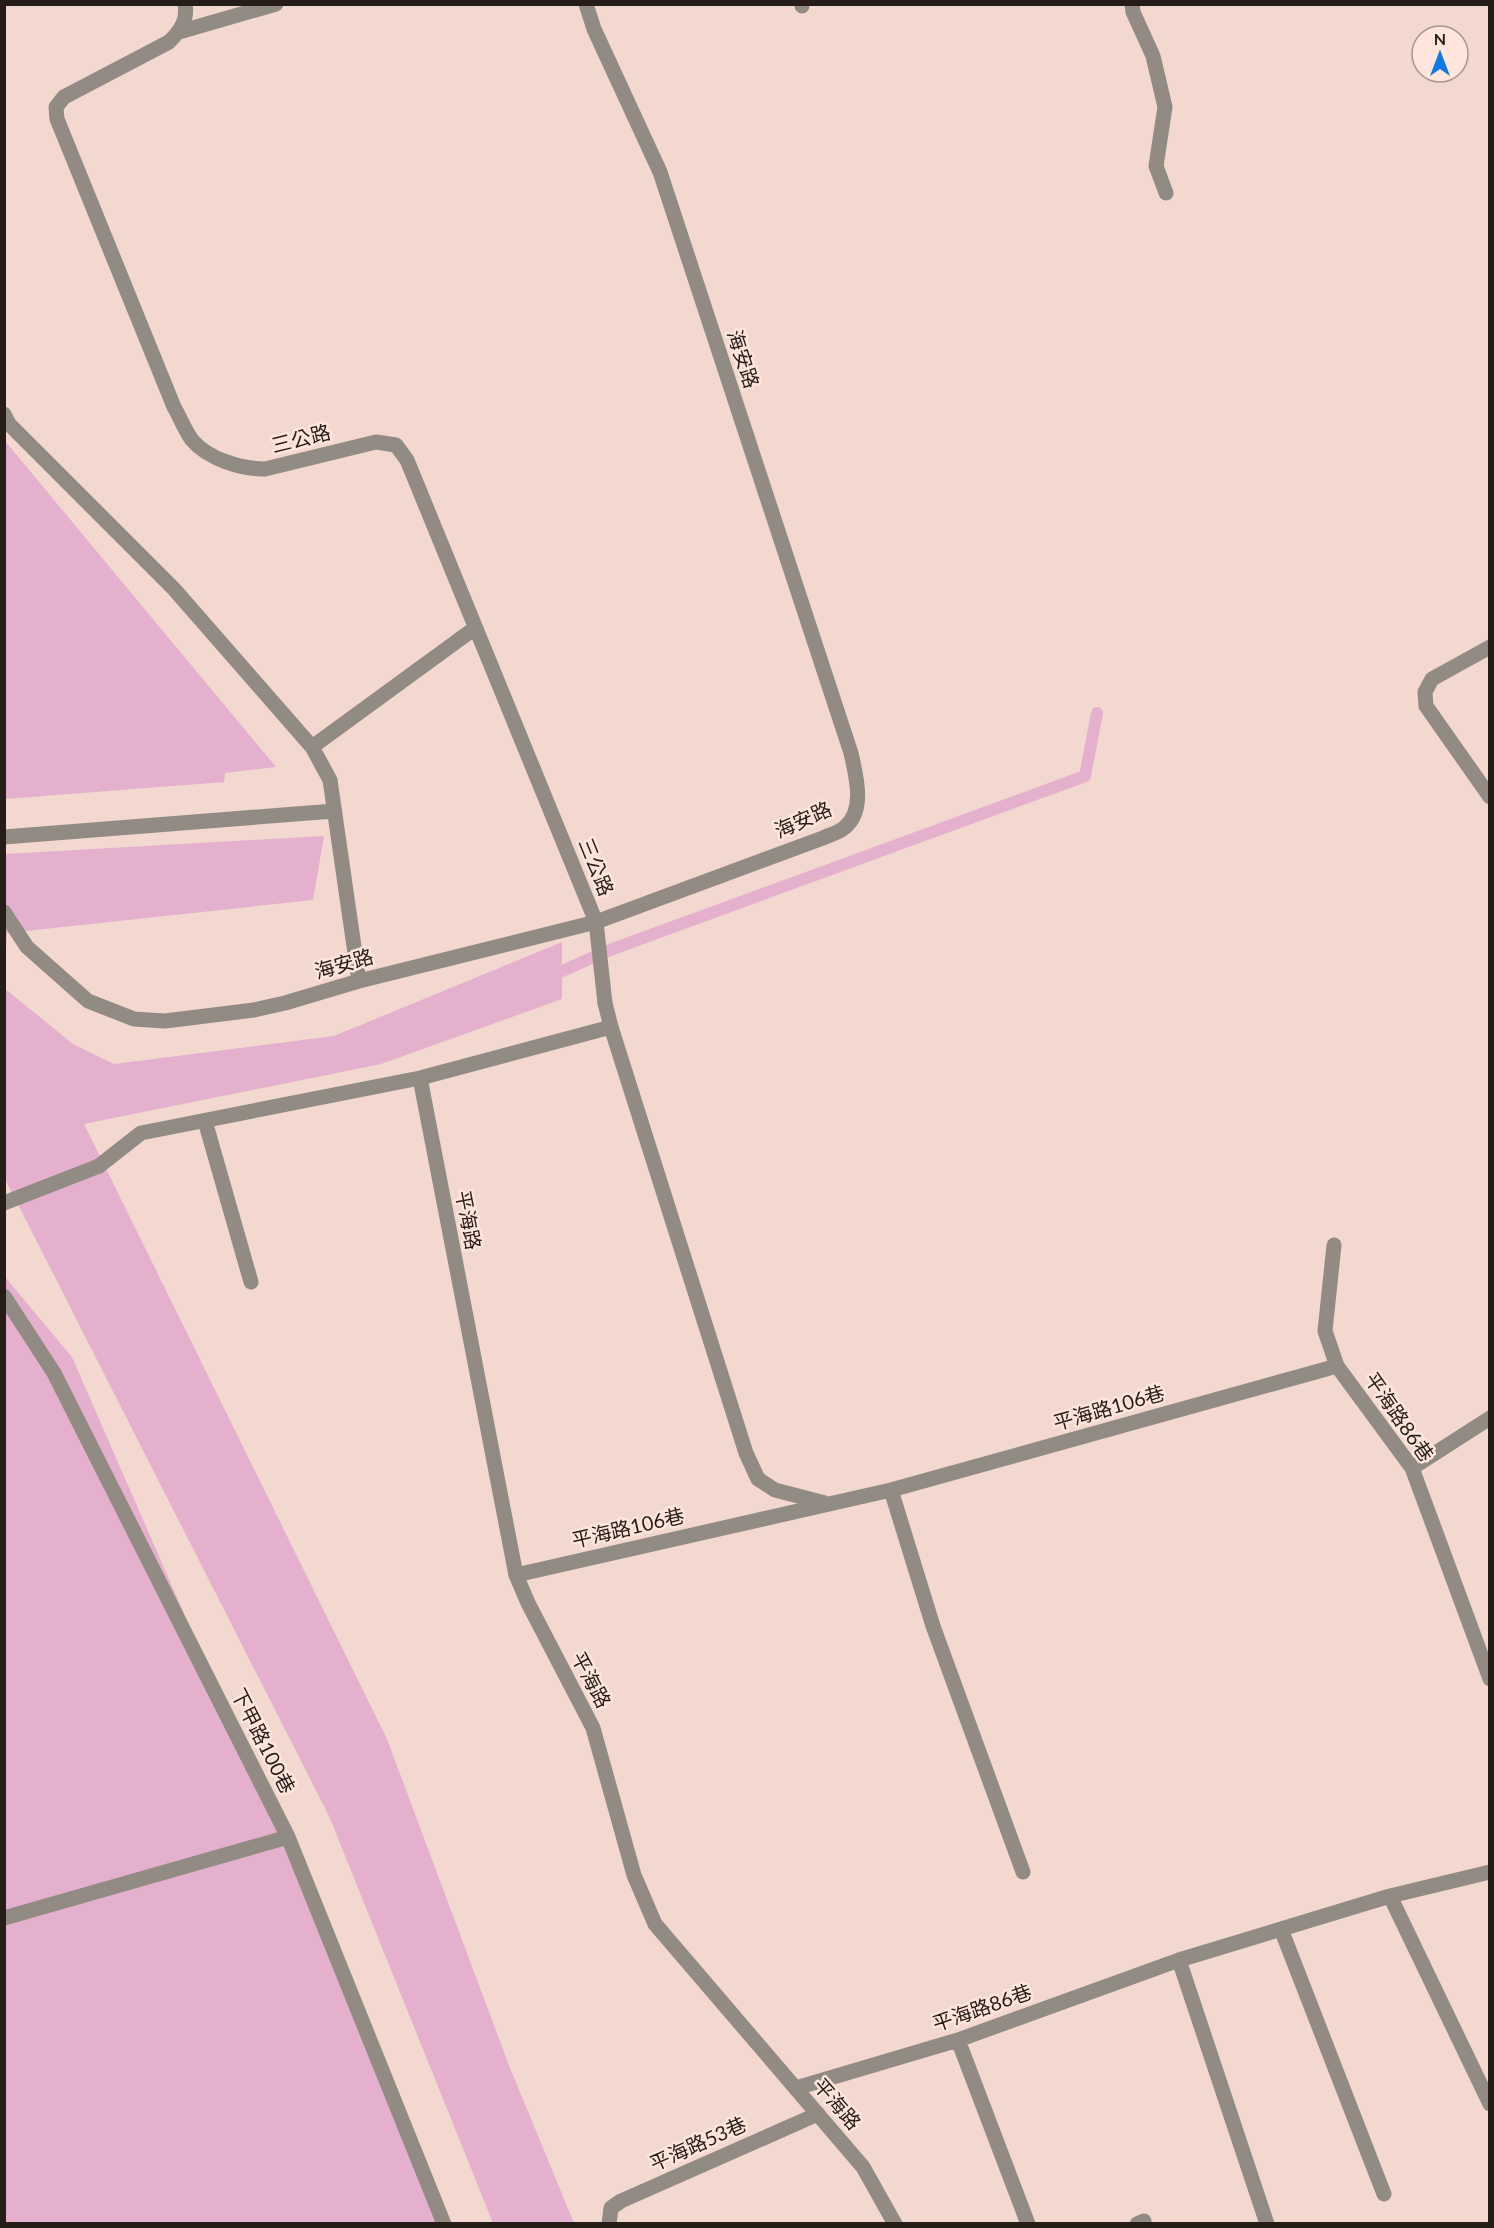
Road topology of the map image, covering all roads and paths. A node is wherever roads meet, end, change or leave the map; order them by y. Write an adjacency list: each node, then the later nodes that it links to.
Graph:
1 (185, 4): 5 (street)
2 (276, 4): 5 (street, 三公路)
3 (586, 4): 15 (street, 海安路)
4 (1131, 4): 6 (street)
5 (179, 32): 8 (street, 三公路)
6 (1166, 194)
7 (4, 414): 10 (street)
8 (475, 628): 10 (street); 15 (street, 三公路)
9 (1490, 647): 11 (street)
10 (312, 747): 12 (street)
11 (1490, 797)
12 (334, 811): 13 (street); 16 (street)
13 (4, 837)
14 (4, 912): 16 (street, 海安路)
15 (596, 922): 16 (street, 海安路); 17 (street, 三公路)
16 (359, 981)
17 (611, 1027): 18 (street); 28 (street, 三公路)
18 (420, 1078): 19 (street); 29 (street, 平海路)
19 (206, 1121): 20 (street); 22 (street)
20 (4, 1203)
21 (1334, 1245): 24 (street, 平海路86巷)
22 (250, 1282)
23 (4, 1296): 31 (street, 下甲路100巷)
24 (1337, 1365): 26 (street, 平海路86巷); 27 (street, 平海路106巷)
25 (1490, 1419): 26 (street)
26 (1412, 1468): 30 (street, 平海路86巷)
27 (891, 1490): 28 (street, 平海路106巷); 32 (street)
28 (828, 1504): 29 (street, 平海路106巷)
29 (516, 1575): 39 (street, 平海路)
30 (1490, 1679)
31 (288, 1837): 35 (street); 43 (street, 下甲路100巷)
32 (1023, 1872)
33 (1490, 1872): 34 (street, 平海路86巷)
34 (1390, 1896): 36 (street, 平海路86巷); 40 (street)
35 (4, 1918)
36 (1281, 1929): 37 (street, 平海路86巷); 42 (street)
37 (1179, 1960): 38 (street, 平海路86巷); 47 (street)
38 (958, 2040): 39 (street, 平海路86巷); 46 (street)
39 (796, 2088): 41 (street, 平海路)
40 (1490, 2104)
41 (818, 2114): 44 (street, 平海路53巷); 45 (street, 平海路)
42 (1384, 2194)
43 (444, 2223)
44 (609, 2223)
45 (895, 2223)
46 (1028, 2223)
47 (1268, 2223)

